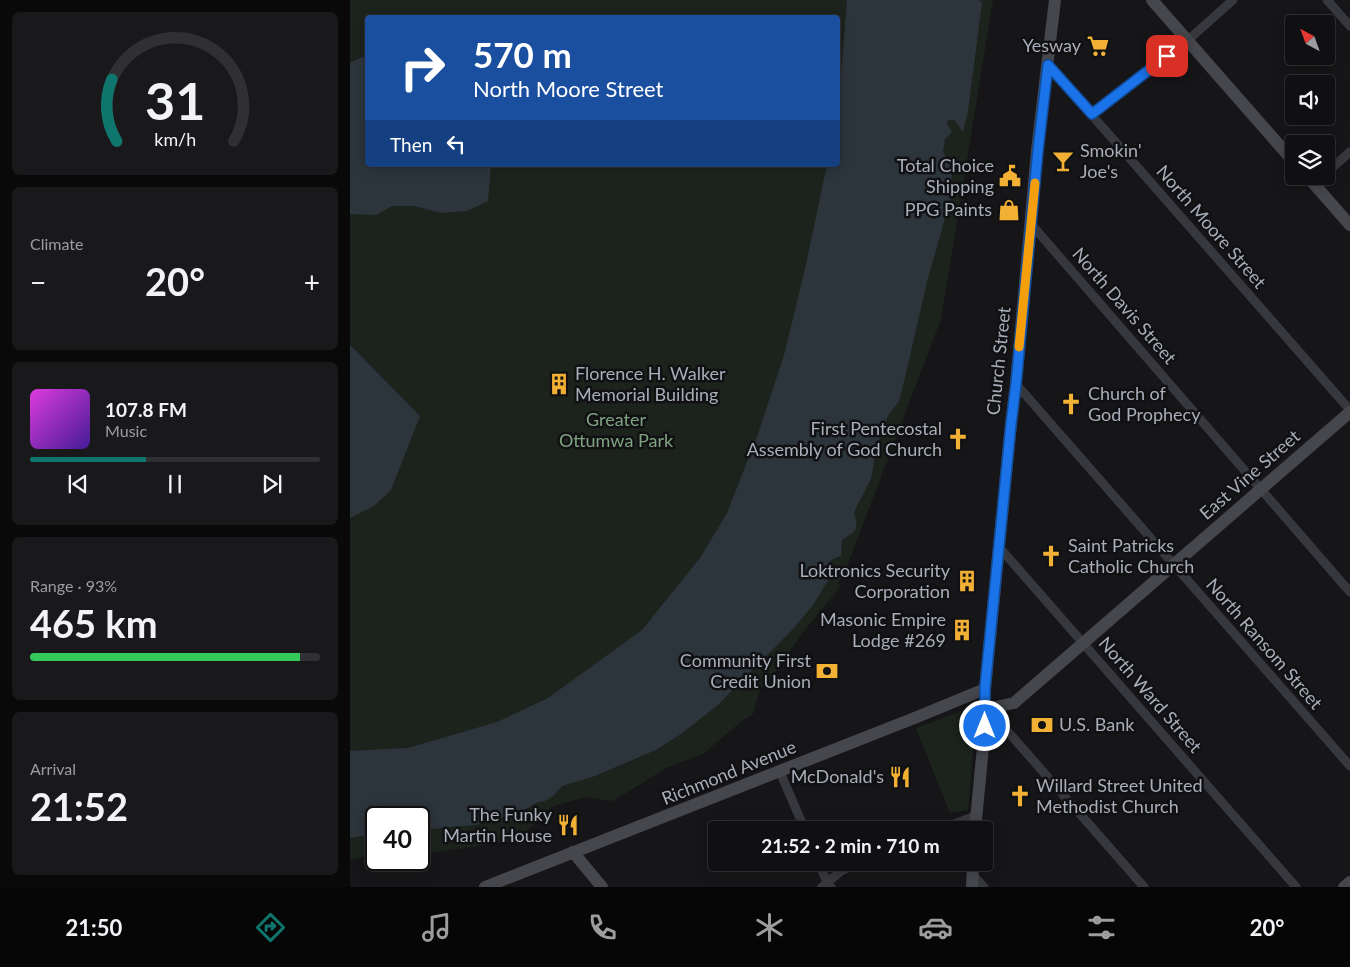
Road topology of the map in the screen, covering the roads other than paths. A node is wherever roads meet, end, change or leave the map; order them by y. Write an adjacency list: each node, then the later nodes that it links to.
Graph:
1 (1054, 0): 7 (main road, Church Street)
2 (1152, 0): 6 (main road)
3 (1233, 0): 6 (street)
4 (1327, 0): 5 (street)
5 (1350, 26)
6 (1186, 41): 8 (street); 9 (main road)
7 (1048, 65): 8 (street, North Moore Street); 13 (main road, Church Street)
8 (1092, 114): 16 (street, North Moore Street)
9 (1285, 152)
10 (1350, 152): 11 (street)
11 (1335, 165)
12 (1319, 185): 14 (main road)
13 (1031, 224): 15 (main road, Church Street); 17 (street, North Davis Street)
14 (1350, 225)
15 (1016, 384): 18 (main road, Church Street); 19 (street, North Ransom Street)
16 (1350, 411): 17 (main road, East Vine Street)
17 (1261, 489): 19 (main road, East Vine Street); 20 (street, North Davis Street)
18 (999, 546): 21 (street, North Ward Street); 22 (main road, Church Street)
19 (1174, 564): 21 (main road, East Vine Street); 25 (street, North Ransom Street)
20 (1350, 592)
21 (1083, 643): 23 (main road, East Vine Street); 41 (street, North Ward Street)
22 (985, 688): 23 (main road, Church Street); 26 (main road, Richmond Avenue)
23 (986, 709): 27 (main road, Church Street)
24 (996, 718): 40 (street)
25 (1350, 766)
26 (780, 772): 28 (street); 31 (main road, Richmond Avenue)
27 (975, 816): 29 (street); 30 (main road, Church Street)
28 (800, 821)
29 (962, 821)
30 (975, 821)
31 (574, 852): 37 (main road, Richmond Avenue); 38 (main road)
32 (822, 871): 36 (street)
33 (842, 871): 36 (street)
34 (973, 875): 39 (street)
35 (1350, 882): 42 (main road)
36 (827, 885)
37 (485, 887)
38 (602, 887)
39 (984, 887)
40 (1144, 887)
41 (1296, 887)
42 (1344, 887)

